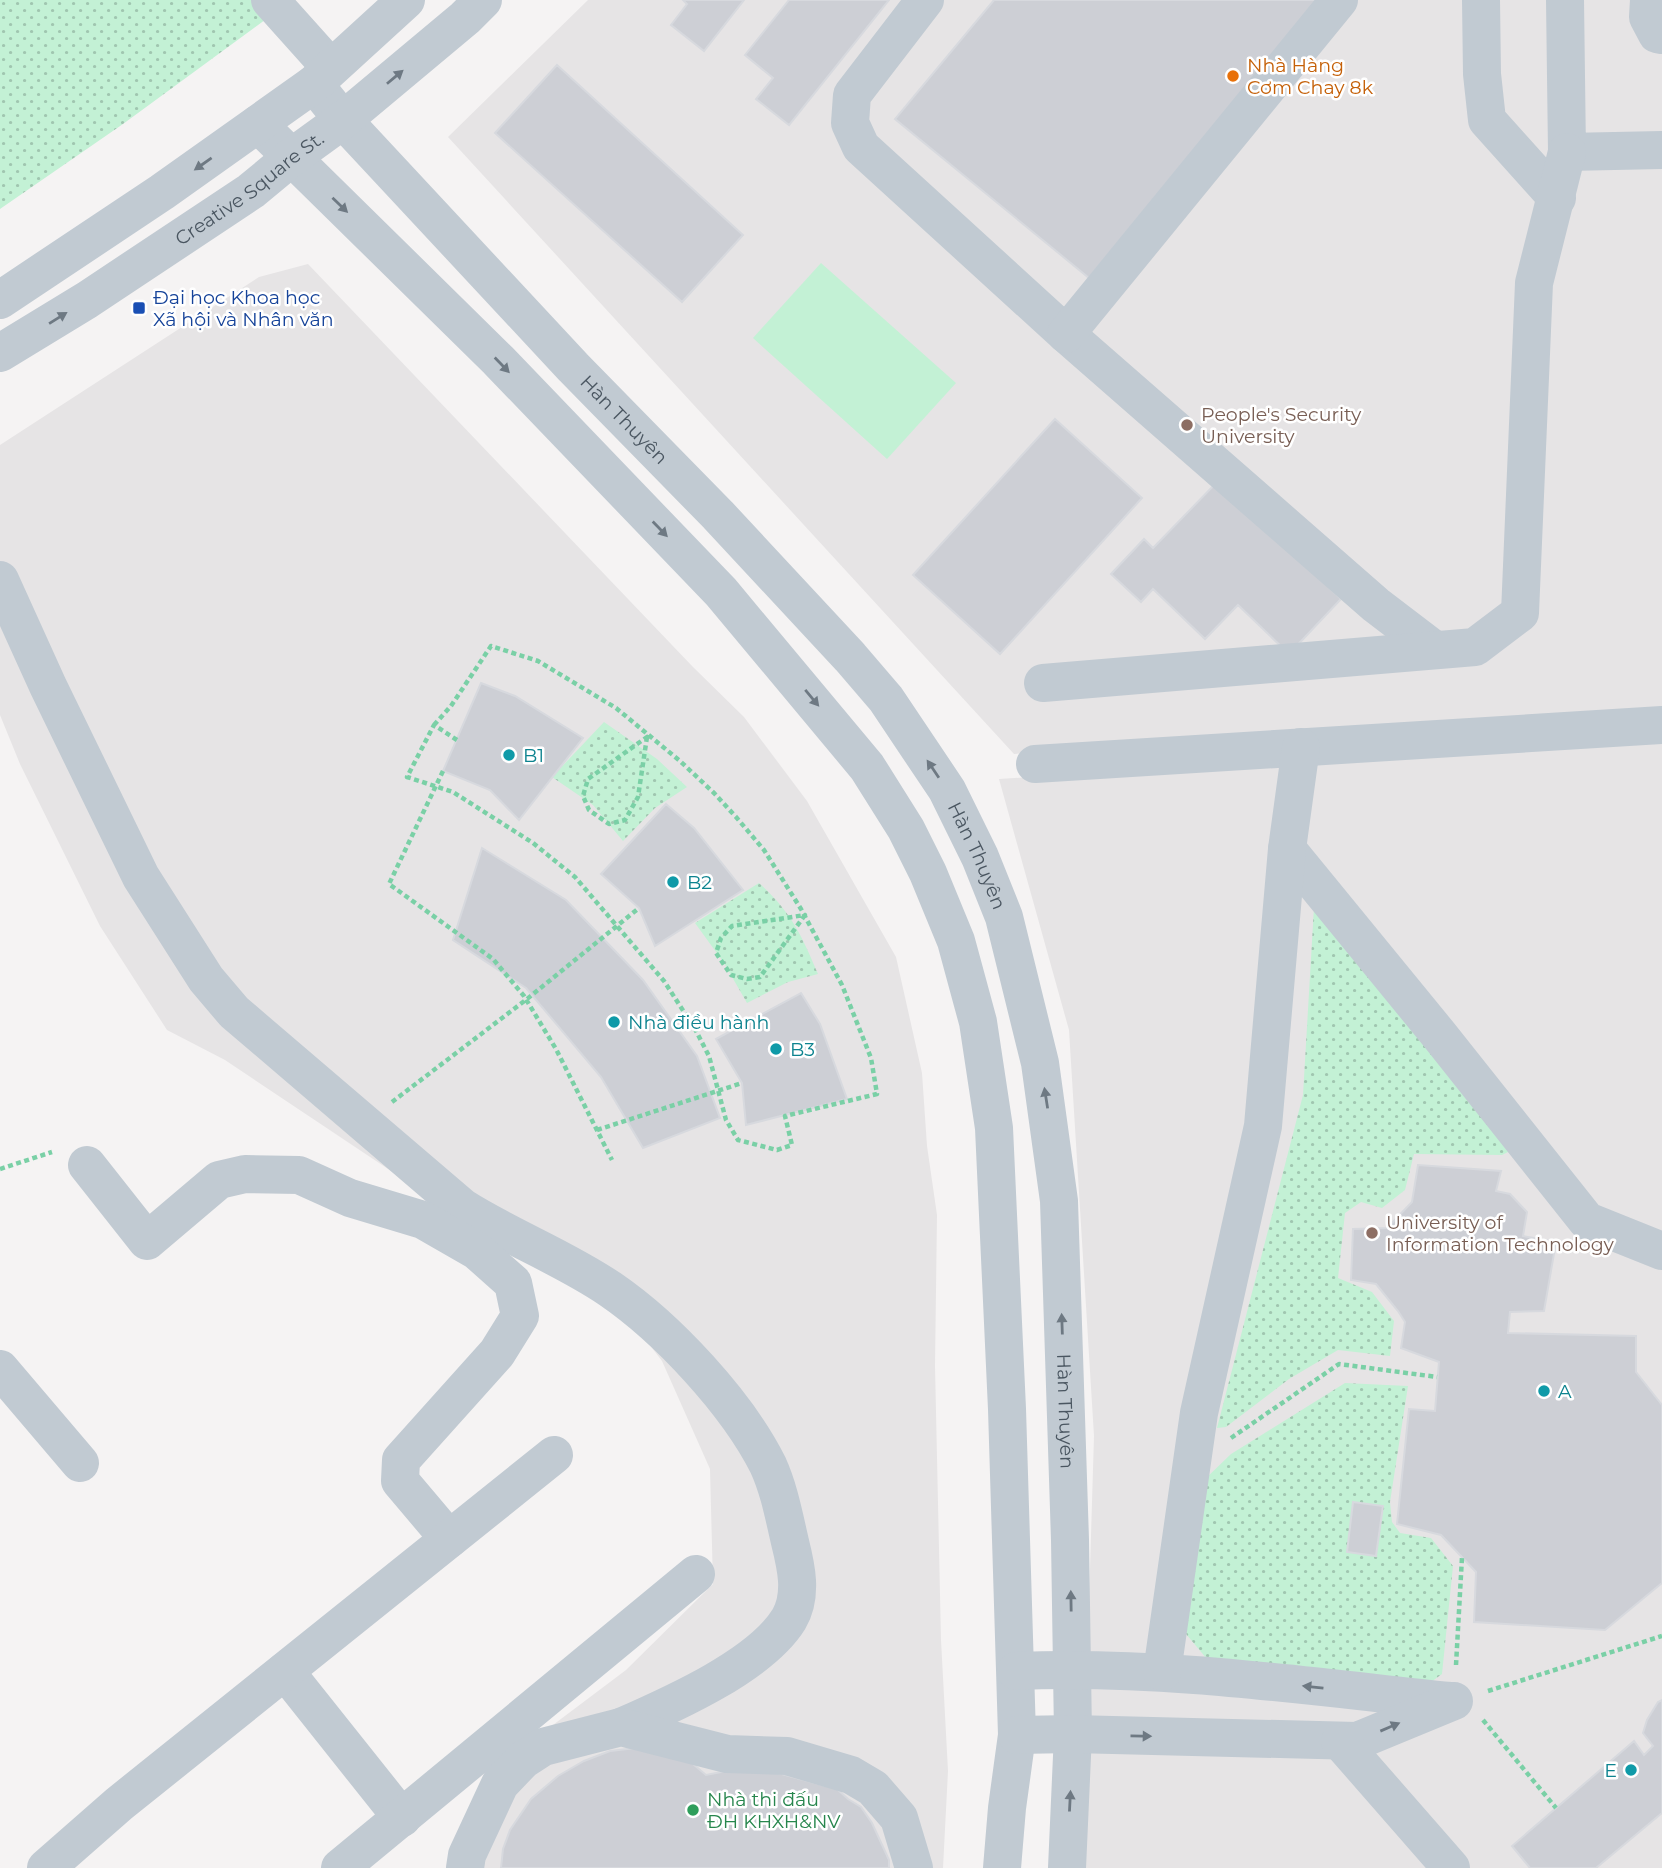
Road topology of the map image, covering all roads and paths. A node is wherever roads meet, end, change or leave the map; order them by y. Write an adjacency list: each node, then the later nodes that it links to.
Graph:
1 (270, 0): 10 (street, Hàn Thuyên)
2 (406, 0): 10 (street)
3 (483, 0): 11 (street, Creative Square St., one-way to 3)
4 (925, 0): 18 (street)
5 (1339, 0): 18 (street)
6 (1481, 0): 16 (street)
7 (1566, 0): 14 (street)
8 (1649, 0): 9 (street)
9 (1662, 36)
10 (322, 75): 11 (street, Hàn Thuyên); 12 (street)
11 (343, 120): 15 (street, Creative Square St.); 52 (street, Hàn Thuyên, one-way to 11)
12 (258, 124): 15 (street); 17 (street, one-way to 17)
13 (1662, 150): 14 (street)
14 (1567, 152): 16 (street)
15 (292, 157): 19 (street, Creative Square St., one-way to 15); 54 (street, one-way to 54)
16 (1557, 198): 21 (street)
17 (0, 300)
18 (1066, 334): 21 (street)
19 (0, 353)
20 (0, 580): 38 (street)
21 (1434, 650): 22 (street)
22 (1043, 683)
23 (434, 725): 26 (path); 30 (path); 33 (path)
24 (1662, 725): 27 (street)
25 (647, 737): 25 (path)
26 (457, 740)
27 (1301, 747): 28 (street); 31 (street)
28 (1035, 764)
29 (443, 771): 30 (path)
30 (436, 787): 34 (path); 35 (path)
31 (1287, 849): 42 (street); 45 (street)
32 (639, 908): 34 (path)
33 (804, 915): 33 (path); 37 (path)
34 (616, 926): 35 (path); 37 (path)
35 (527, 999): 38 (path); 39 (path)
36 (742, 1083): 37 (path)
37 (718, 1090): 39 (path)
38 (364, 1124): 57 (street)
39 (597, 1130): 40 (path)
40 (612, 1160)
41 (87, 1165): 48 (street)
42 (1662, 1251)
43 (0, 1369): 47 (street)
44 (1437, 1377): 45 (path)
45 (1194, 1448): 55 (street)
46 (554, 1455): 48 (street)
47 (80, 1463)
48 (449, 1539): 53 (street)
49 (1462, 1557): 56 (path)
50 (696, 1574): 62 (street)
51 (1662, 1636): 56 (path)
52 (1072, 1669): 54 (street); 55 (street); 58 (street, Hàn Thuyên)
53 (285, 1671): 62 (street); 63 (street)
54 (1016, 1671): 59 (street)
55 (1162, 1672): 56 (street, one-way to 55)
56 (1459, 1699): 60 (street, one-way to 56); 61 (path)
57 (621, 1727): 65 (street); 66 (street)
58 (1073, 1734): 59 (street); 60 (street, one-way to 60); 68 (street, Hàn Thuyên, one-way to 58)
59 (1017, 1735): 67 (street)
60 (1340, 1741): 69 (street)
61 (1556, 1808)
62 (402, 1818): 64 (street)
63 (46, 1868)
64 (340, 1868)
65 (466, 1868)
66 (914, 1868)
67 (1002, 1868)
68 (1067, 1868)
69 (1451, 1868)

